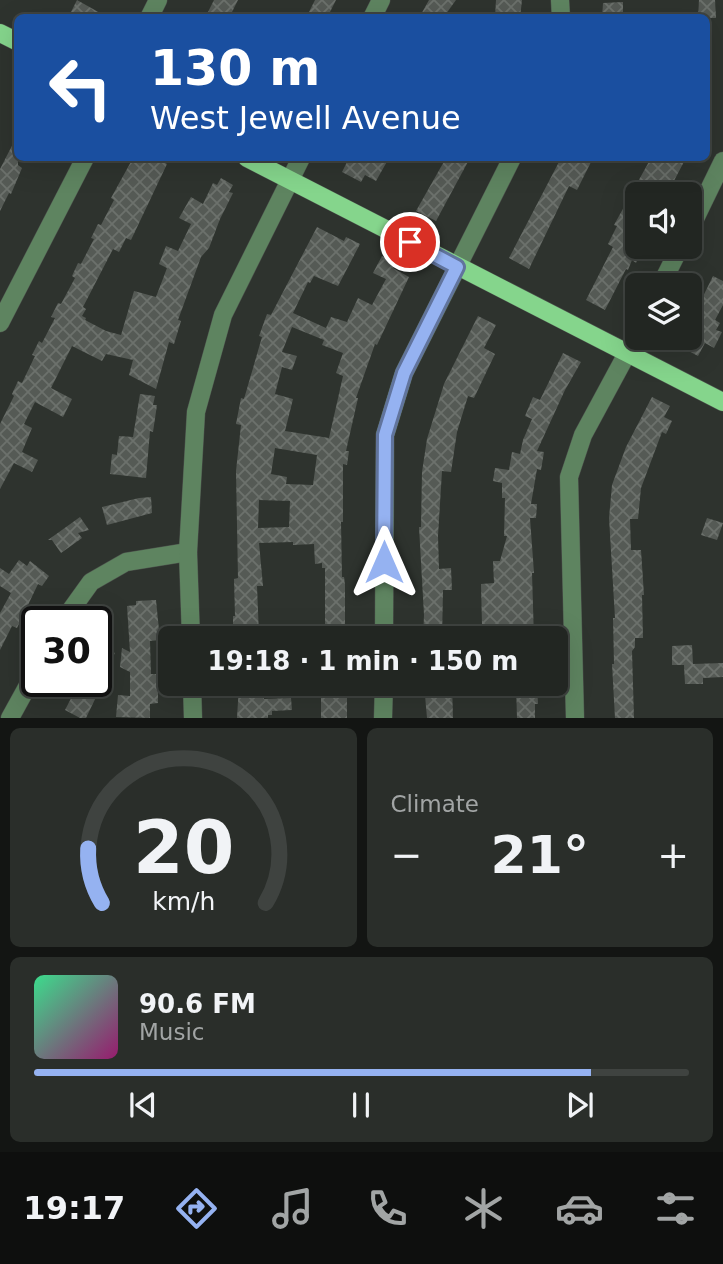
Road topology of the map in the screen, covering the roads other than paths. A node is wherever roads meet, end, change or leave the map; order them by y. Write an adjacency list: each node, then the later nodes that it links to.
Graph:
1 (83, 161): 9 (street)
2 (253, 161): 6 (main road)
3 (299, 161): 6 (street)
4 (510, 161): 8 (street)
5 (723, 161): 7 (street)
6 (289, 179): 8 (main road); 13 (street)
7 (702, 204)
8 (457, 267): 11 (main road); 16 (street)
9 (0, 323)
10 (629, 350): 11 (street)
11 (628, 353): 12 (main road); 23 (street)
12 (723, 402)
13 (188, 552): 14 (street); 15 (street)
14 (74, 606)
15 (191, 626)
16 (384, 626)
17 (192, 696): 21 (street)
18 (384, 696): 22 (street)
19 (22, 697): 20 (street)
20 (10, 718)
21 (193, 718)
22 (383, 718)
23 (575, 718)

